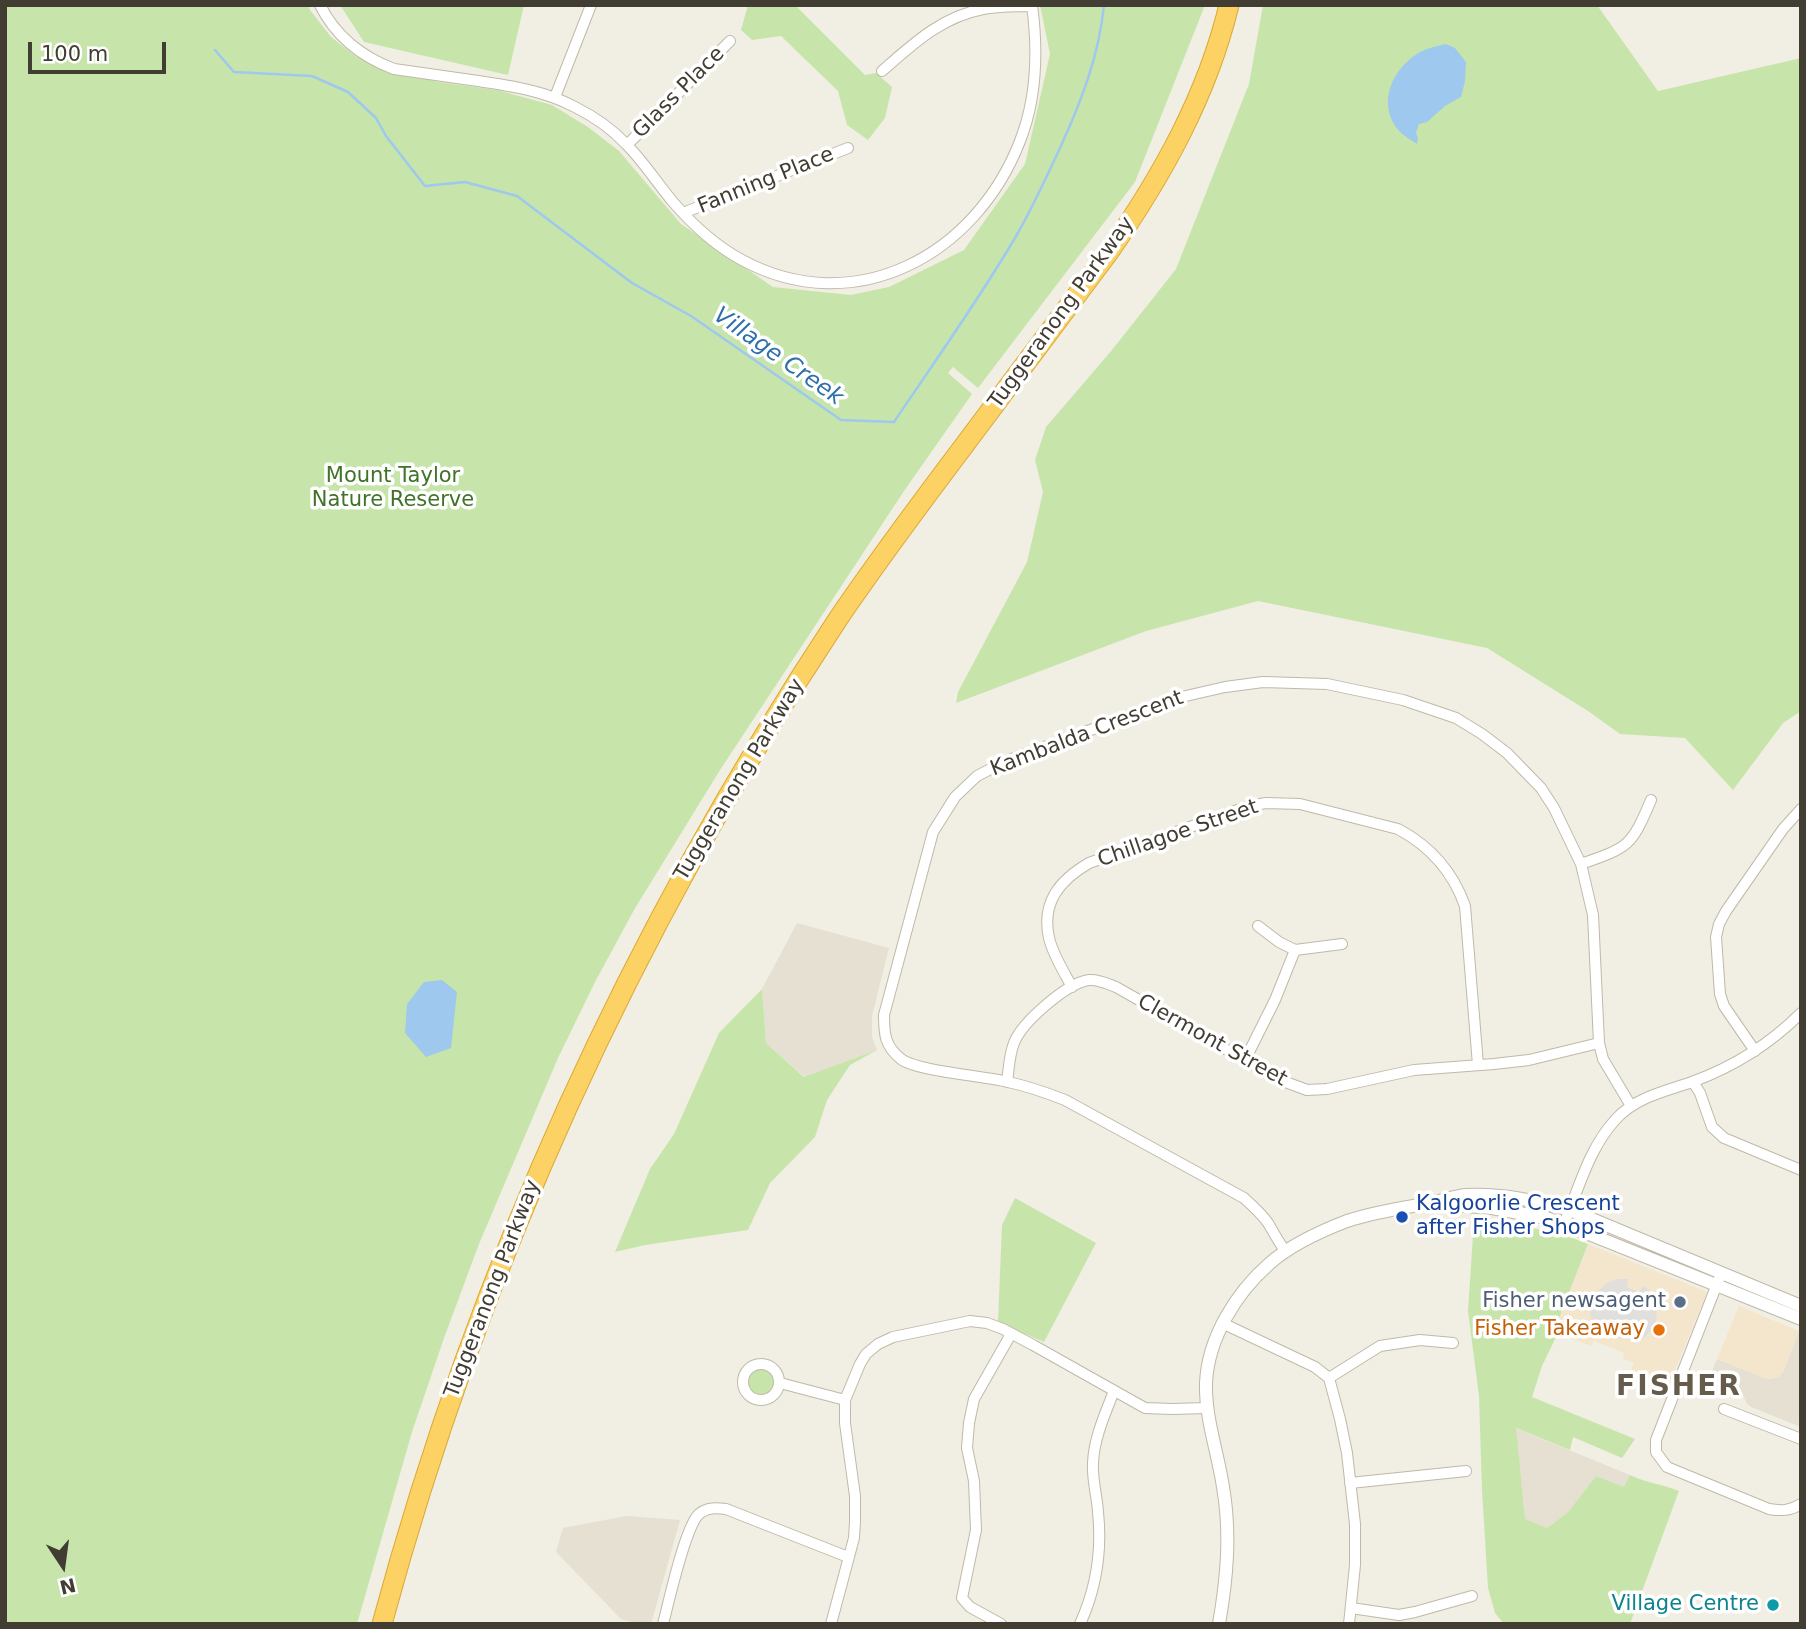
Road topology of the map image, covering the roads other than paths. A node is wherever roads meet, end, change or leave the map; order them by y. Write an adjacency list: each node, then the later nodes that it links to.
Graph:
1 (320, 5): 8 (street)
2 (591, 5): 8 (street)
3 (1032, 5): 7 (street); 11 (street)
4 (1216, 5): 51 (highway, Tuggeranong Parkway)
5 (1229, 5): 52 (highway, Tuggeranong Parkway)
6 (730, 41): 9 (street, Glass Place)
7 (882, 71)
8 (555, 97): 9 (street)
9 (627, 145): 11 (street)
10 (848, 148): 11 (street, Fanning Place)
11 (684, 213)
12 (1651, 800): 14 (street)
13 (1801, 809): 21 (street)
14 (1581, 864): 20 (street, Kambalda Crescent); 24 (street, Kambalda Crescent)
15 (1258, 926): 17 (street)
16 (1342, 944): 17 (street)
17 (1295, 950): 22 (street)
18 (1072, 987): 22 (street, Clermont Street); 23 (street, Chillagoe Street); 24 (street, Clermont Street)
19 (1800, 1016): 21 (street)
20 (1600, 1043): 23 (street, Clermont Street); 26 (street, Kambalda Crescent)
21 (1755, 1051): 25 (street)
22 (1245, 1060): 23 (street, Clermont Street)
23 (1478, 1065)
24 (1007, 1082): 31 (street, Kambalda Crescent)
25 (1693, 1082): 26 (street); 27 (street)
26 (1631, 1106): 29 (street)
27 (1801, 1170)
28 (1430, 1203): 29 (street); 30 (street); 31 (street)
29 (1570, 1210): 30 (street); 32 (street)
30 (1564, 1224): 32 (street)
31 (1286, 1252): 35 (street)
32 (1719, 1279): 33 (street); 34 (street); 47 (street)
33 (1801, 1306)
34 (1801, 1319)
35 (1223, 1323): 38 (street); 42 (street)
36 (1011, 1334): 40 (street); 41 (street); 55 (street)
37 (1453, 1343): 38 (street)
38 (1329, 1378): 46 (street)
39 (780, 1383): 41 (street)
40 (1114, 1391): 42 (street); 56 (street)
41 (845, 1400): 48 (street)
42 (1208, 1408): 57 (street)
43 (1724, 1409): 44 (street)
44 (1801, 1439)
45 (1466, 1471): 46 (street)
46 (1350, 1483): 50 (street)
47 (1801, 1504)
48 (848, 1557): 53 (street); 54 (street)
49 (1472, 1596): 50 (street)
50 (1351, 1608): 58 (street)
51 (369, 1624)
52 (382, 1624)
53 (663, 1624)
54 (831, 1624)
55 (1001, 1624)
56 (1080, 1624)
57 (1219, 1624)
58 (1349, 1624)

